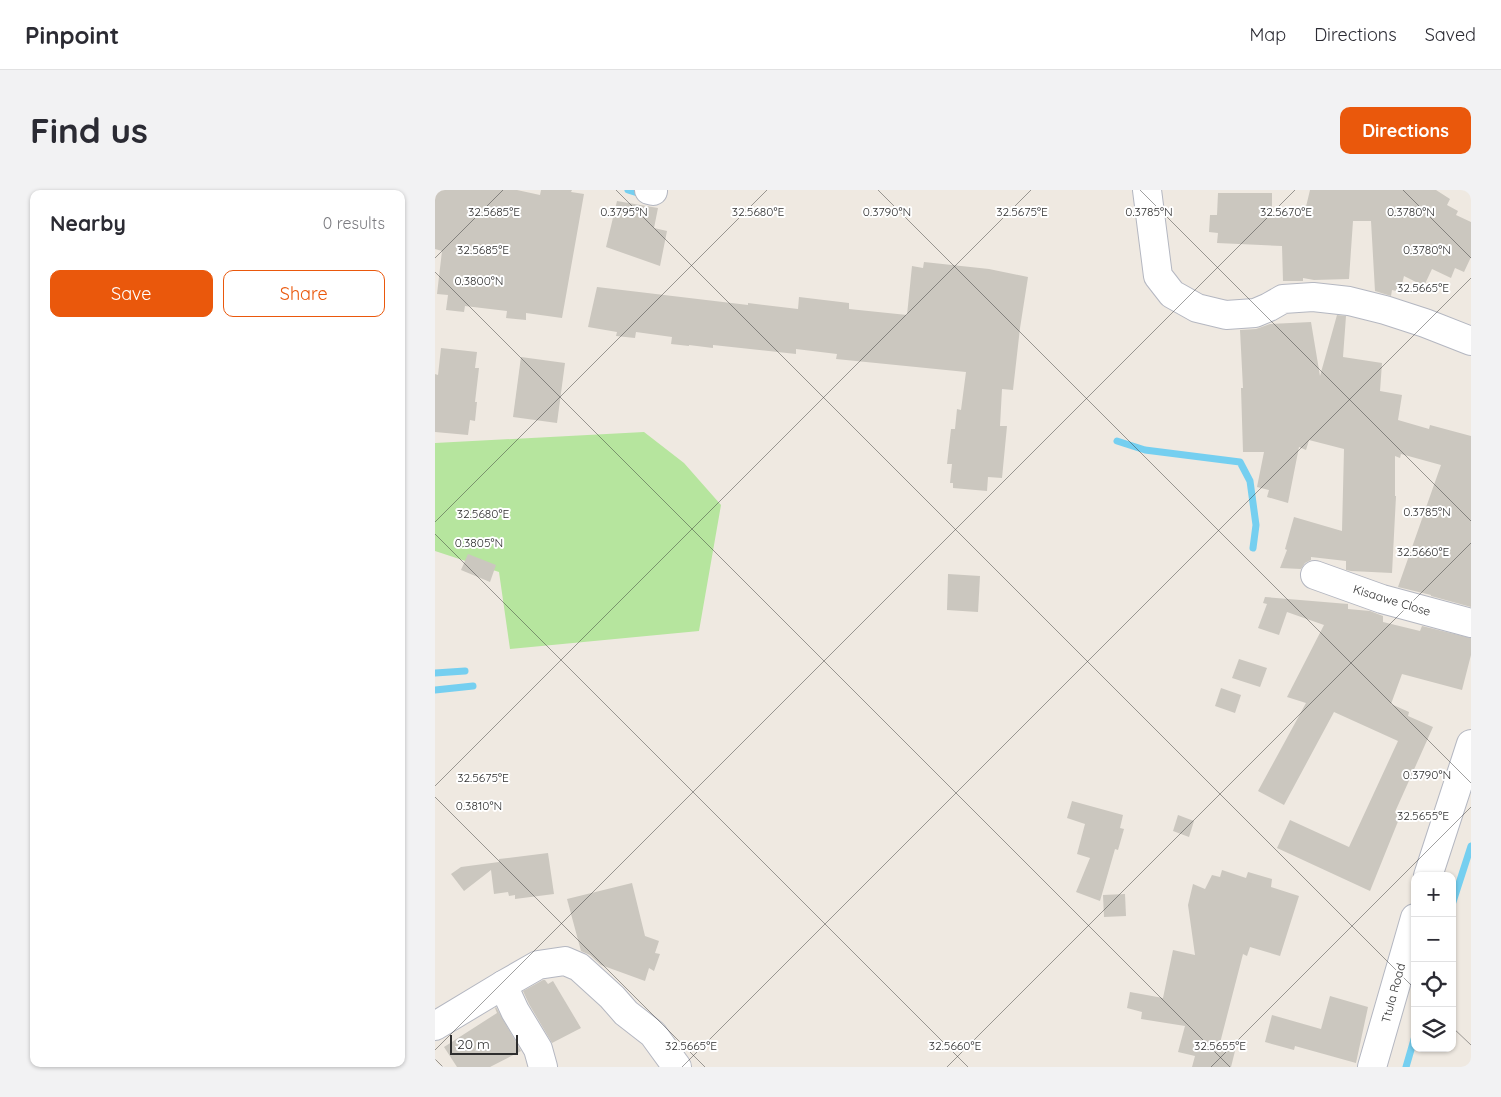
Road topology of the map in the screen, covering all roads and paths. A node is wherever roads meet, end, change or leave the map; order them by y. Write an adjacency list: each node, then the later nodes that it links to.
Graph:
1 (1147, 190): 2 (street)
2 (1471, 341)
3 (1315, 575): 4 (street, Kisaawe Close)
4 (1471, 623)
5 (1471, 744): 6 (street)
6 (1430, 872)
7 (1411, 932): 12 (street, Ttula Road)
8 (503, 984): 9 (street); 10 (street); 11 (street)
9 (435, 1026)
10 (543, 1067)
11 (677, 1067)
12 (1373, 1067)

